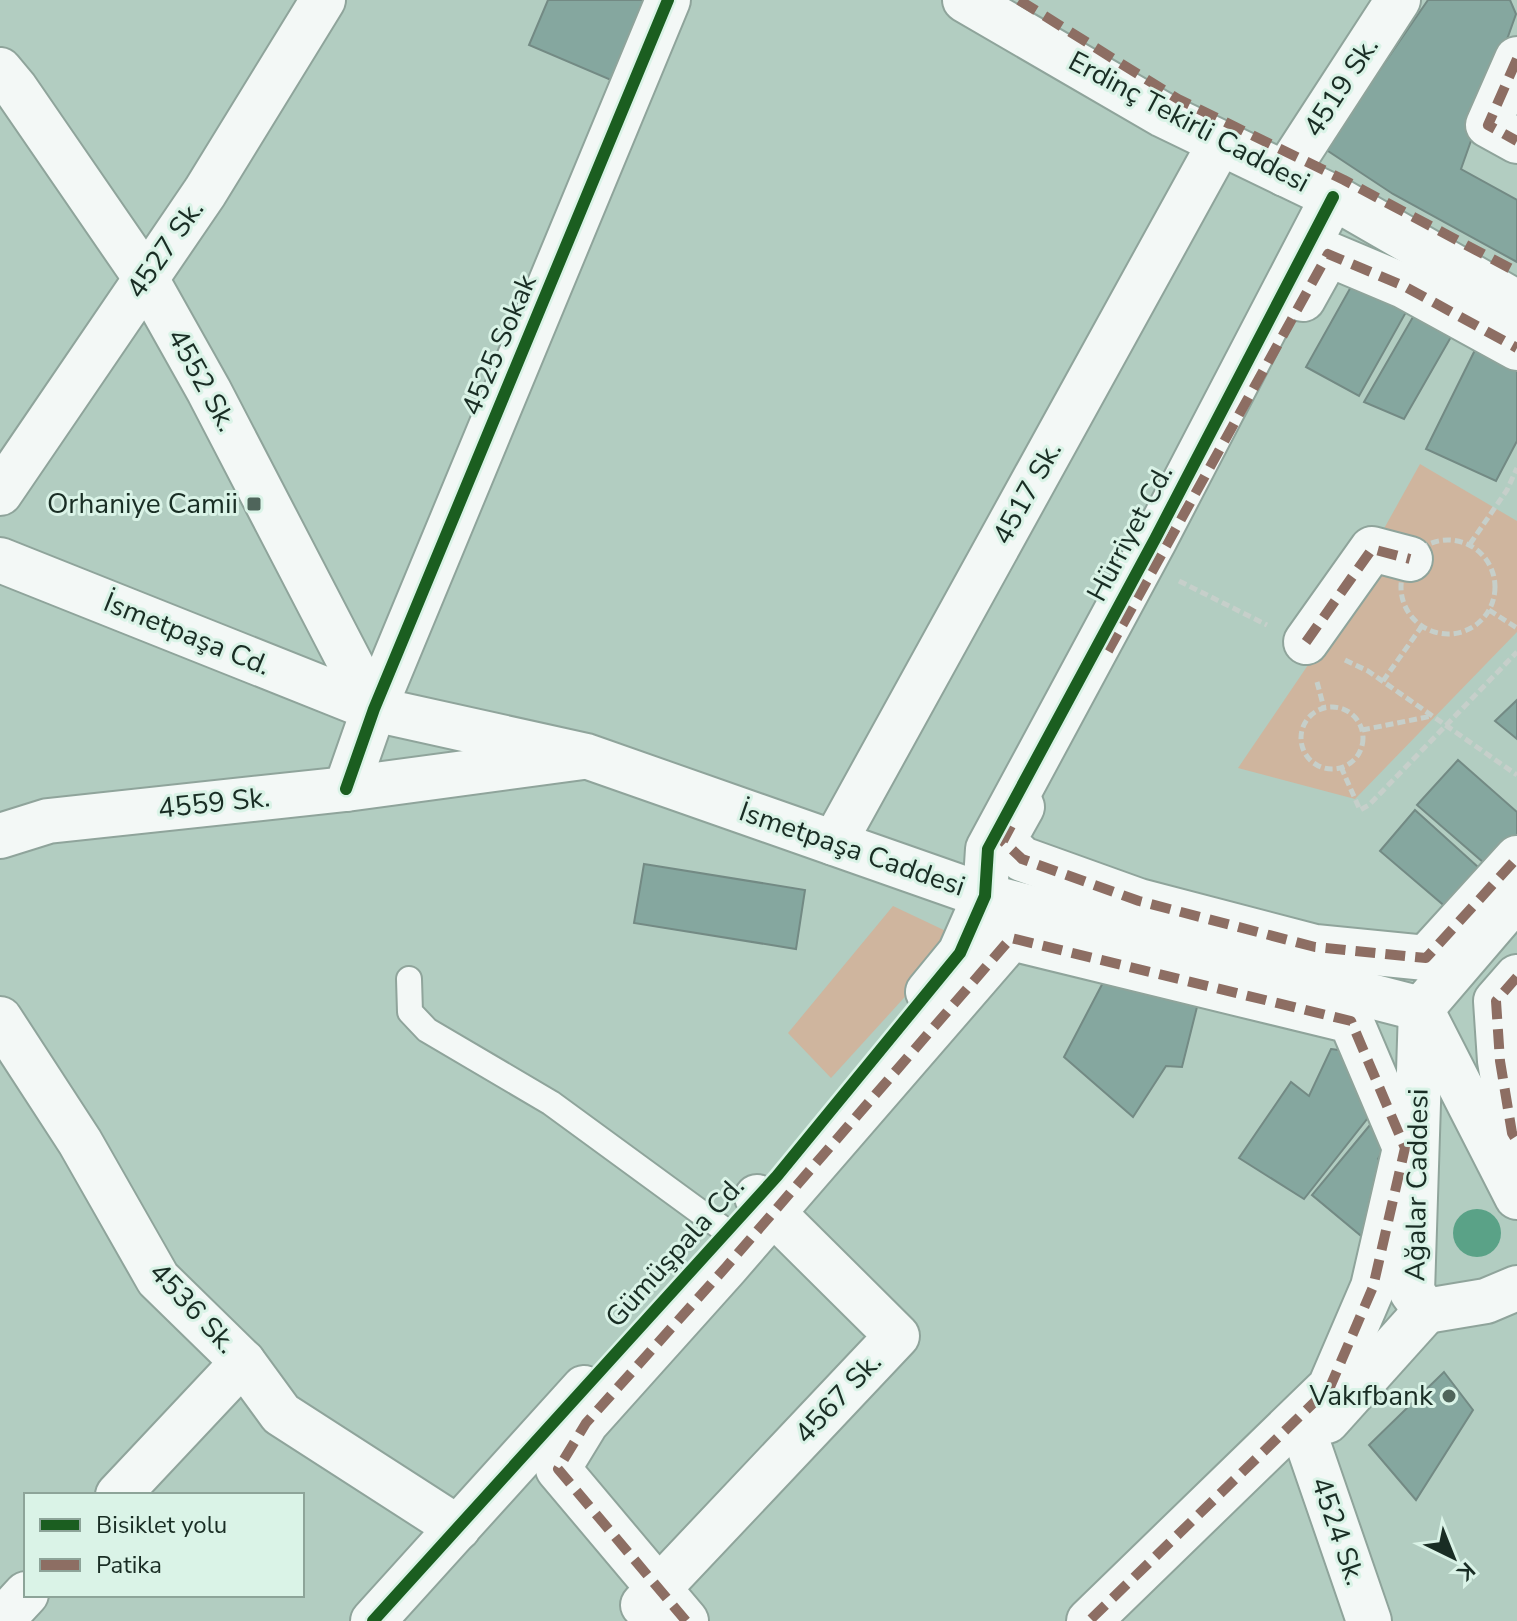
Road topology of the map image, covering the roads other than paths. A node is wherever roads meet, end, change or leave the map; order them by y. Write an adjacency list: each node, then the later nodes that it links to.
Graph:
1 (323, 0): 12 (street, 4527 Sk.)
2 (668, 0): 19 (street, 4525 Sokak)
3 (1398, 0): 9 (street, 4519 Sk.)
4 (990, 4): 8 (street, Erdinç Tekirli Caddesi); 9 (street)
5 (1517, 59): 7 (street)
6 (0, 70): 12 (street, 4552 Sk.)
7 (1517, 141)
8 (1220, 143): 9 (street, Erdinç Tekirli Caddesi); 23 (street, 4517 Sk.)
9 (1290, 165): 10 (street, Erdinç Tekirli Caddesi); 11 (street)
10 (1333, 197): 13 (street, Erdinç Tekirli Caddesi); 25 (street, Hürriyet Cd.)
11 (1517, 272)
12 (145, 277): 15 (street, 4527 Sk.); 19 (street, 4552 Sk.)
13 (1517, 303)
14 (1517, 348): 24 (street)
15 (0, 493)
16 (1410, 559): 18 (street)
17 (0, 560): 19 (street, İsmetpaşa Cd.)
18 (1306, 642)
19 (374, 709): 20 (street, İsmetpaşa Caddesi); 21 (street)
20 (586, 756): 21 (street, 4559 Sk.); 23 (street, İsmetpaşa Caddesi)
21 (346, 789): 22 (street, 4559 Sk.)
22 (0, 836)
23 (834, 843): 25 (street, İsmetpaşa Caddesi)
24 (1517, 858)
25 (985, 896): 29 (street, İsmetpaşa Caddesi); 33 (street, Gümüşpala Cd.)
26 (1517, 897): 29 (street)
27 (1517, 977): 31 (street)
28 (409, 979): 34 (lane)
29 (1421, 1009): 32 (street); 36 (street, Ağalar Caddesi)
30 (0, 1019): 37 (street, 4536 Sk.)
31 (1517, 1141)
32 (1517, 1197)
33 (765, 1204): 34 (street, Gümüşpala Cd.); 43 (street); 43 (street, 4567 Sk.); 46 (street)
34 (726, 1231): 39 (street, Gümüşpala Cd.)
35 (1515, 1291): 36 (street)
36 (1426, 1311): 38 (street, Ağalar Caddesi)
37 (243, 1362): 40 (street); 41 (street, 4536 Sk.)
38 (1307, 1441): 47 (street, Ağalar Caddesi); 48 (street, 4524 Sk.)
39 (521, 1457): 41 (street, Gümüşpala Cd.); 43 (street)
40 (120, 1493)
41 (458, 1528): 44 (street, Gümüşpala Cd.)
42 (24, 1596): 45 (street)
43 (661, 1609)
44 (389, 1616)
45 (1, 1621)
46 (1089, 1621)
47 (1128, 1621)
48 (1369, 1621)

